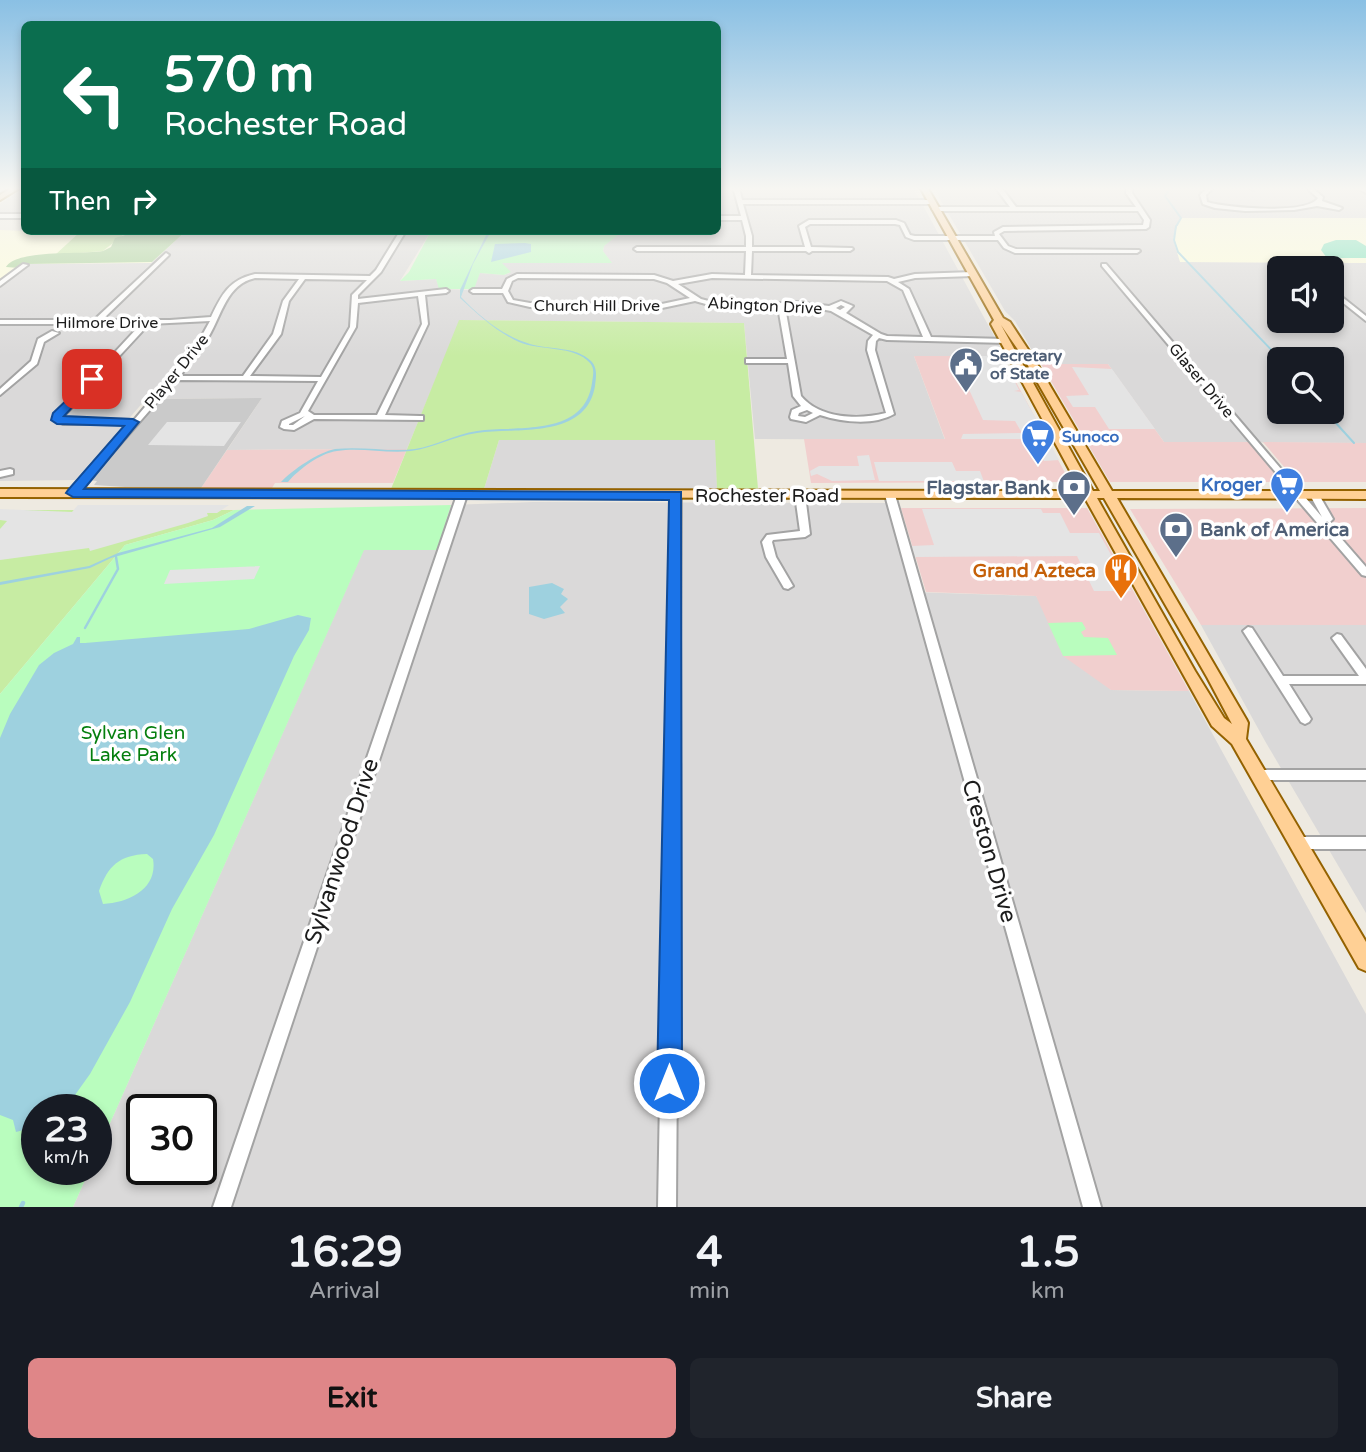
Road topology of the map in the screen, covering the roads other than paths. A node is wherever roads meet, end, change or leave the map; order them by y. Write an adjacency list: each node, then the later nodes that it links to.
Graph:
1 (395, 243): 17 (street)
2 (748, 243): 8 (street)
3 (807, 243): 9 (street)
4 (955, 243): 16 (main road)
5 (1004, 243): 10 (street)
6 (638, 249): 8 (street)
7 (850, 249): 9 (street)
8 (748, 250): 9 (street); 15 (street)
9 (809, 251)
10 (1137, 251)
11 (166, 255): 32 (street)
12 (25, 265): 20 (street)
13 (1104, 265): 65 (street, Glaser Drive)
14 (304, 276): 17 (street); 29 (street, Player Drive); 42 (street)
15 (748, 276): 18 (street); 19 (street)
16 (974, 276): 18 (street); 35 (main road)
17 (372, 278): 26 (street)
18 (895, 281): 37 (street)
19 (676, 282): 23 (street); 25 (street, Abington Drive)
20 (0, 284)
21 (446, 291): 24 (street)
22 (473, 291): 23 (street)
23 (505, 291): 25 (street, Church Hill Drive)
24 (421, 293): 26 (street); 52 (street)
25 (696, 299): 28 (street, Abington Drive)
26 (354, 301): 46 (street)
27 (1344, 301): 30 (street)
28 (781, 305): 36 (street, Abington Drive); 39 (street)
29 (214, 319): 33 (street, Hilmore Drive); 43 (street, Player Drive)
30 (1366, 319)
31 (0, 322): 32 (street, Hilmore Drive)
32 (96, 322): 33 (street, Hilmore Drive)
33 (147, 322): 54 (street)
34 (55, 332): 45 (street)
35 (1003, 332): 37 (street, Abington Drive); 40 (main road); 41 (main road)
36 (877, 335): 37 (street, Abington Drive); 51 (street)
37 (928, 339)
38 (749, 361): 39 (street)
39 (791, 361): 50 (street)
40 (1018, 367): 41 (main road); 47 (main road)
41 (1035, 368): 48 (main road)
42 (246, 377): 43 (street); 46 (street)
43 (172, 378): 54 (street, Player Drive)
44 (0, 379): 45 (street)
45 (16, 379): 49 (street)
46 (322, 379): 52 (street)
47 (1027, 382): 48 (main road); 55 (main road)
48 (1044, 384): 56 (main road)
49 (0, 393)
50 (806, 407): 51 (street); 51 (street)
51 (818, 413)
52 (380, 418): 53 (street)
53 (420, 418)
54 (133, 422): 58 (street, Player Drive)
55 (1074, 467): 56 (main road); 63 (main road)
56 (1092, 467): 64 (main road)
57 (0, 493): 58 (main road, Rochester Road)
58 (73, 493): 59 (main road, Rochester Road)
59 (462, 495): 60 (main road, Rochester Road); 86 (street, Sylvanwood Drive)
60 (676, 495): 61 (main road, Rochester Road); 87 (street)
61 (800, 495): 62 (main road, Rochester Road); 72 (street)
62 (890, 495): 63 (main road, Rochester Road); 88 (street, Creston Drive)
63 (1090, 495): 64 (main road, Rochester Road); 68 (main road)
64 (1108, 495): 65 (main road, Rochester Road); 69 (main road)
65 (1299, 495): 66 (main road, Rochester Road); 70 (street, Glaser Drive)
66 (1315, 495): 67 (main road, Rochester Road); 70 (street)
67 (1366, 495)
68 (1104, 521): 69 (main road); 75 (main road)
69 (1126, 525): 76 (main road)
70 (1336, 537): 71 (street)
71 (1366, 572)
72 (788, 586)
73 (1248, 631): 78 (street)
74 (1337, 638): 77 (street)
75 (1187, 669): 76 (main road); 80 (main road)
76 (1214, 675): 80 (main road)
77 (1366, 679): 78 (street)
78 (1279, 680): 79 (street)
79 (1305, 719)
80 (1238, 739): 81 (main road)
81 (1258, 775): 82 (street); 83 (main road)
82 (1366, 775)
83 (1298, 843): 84 (street); 85 (main road)
84 (1366, 843)
85 (1366, 961)
86 (222, 1207)
87 (667, 1207)
88 (1092, 1207)

